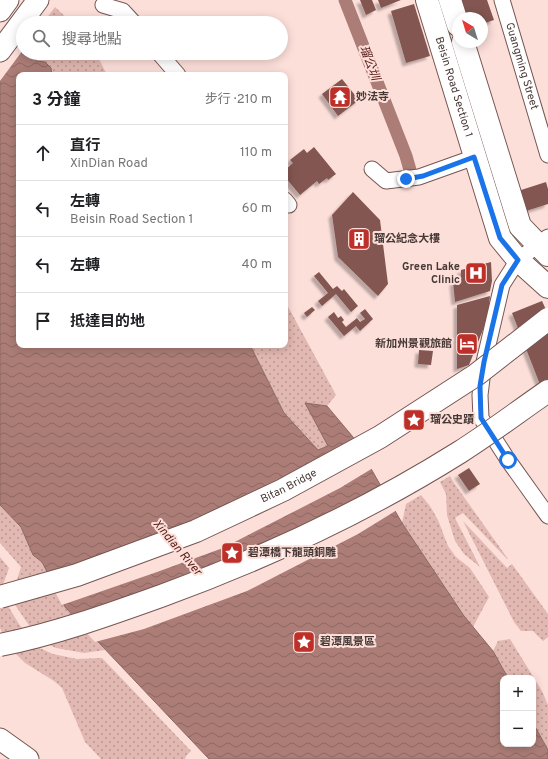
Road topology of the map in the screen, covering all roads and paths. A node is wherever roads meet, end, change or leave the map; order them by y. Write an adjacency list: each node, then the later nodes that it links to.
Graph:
1 (8, 0): 7 (main road)
2 (38, 0): 9 (main road)
3 (427, 0): 17 (main road, Beisin Road Section 1)
4 (450, 0): 8 (main road)
5 (502, 0): 16 (street, Guangming Street)
6 (103, 4): 10 (street)
7 (0, 11)
8 (454, 12)
9 (26, 16)
10 (128, 16)
11 (16, 30): 13 (main road)
12 (465, 48): 19 (main road, Beisin Road Section 1)
13 (0, 51)
14 (165, 60): 15 (street)
15 (175, 72)
16 (548, 155)
17 (474, 157): 18 (street); 20 (main road, Beisin Road Section 1)
18 (372, 169)
19 (545, 246): 20 (street)
20 (518, 260): 21 (main road, Beisin Road Section 1); 24 (street)
21 (548, 287)
22 (548, 319): 25 (main road, Bitan Bridge, bridge)
23 (548, 391): 26 (main road, bridge)
24 (548, 516)
25 (0, 597)
26 (0, 645)
27 (0, 739): 30 (main road)
28 (0, 752): 29 (main road)
29 (11, 759)
30 (28, 759)

